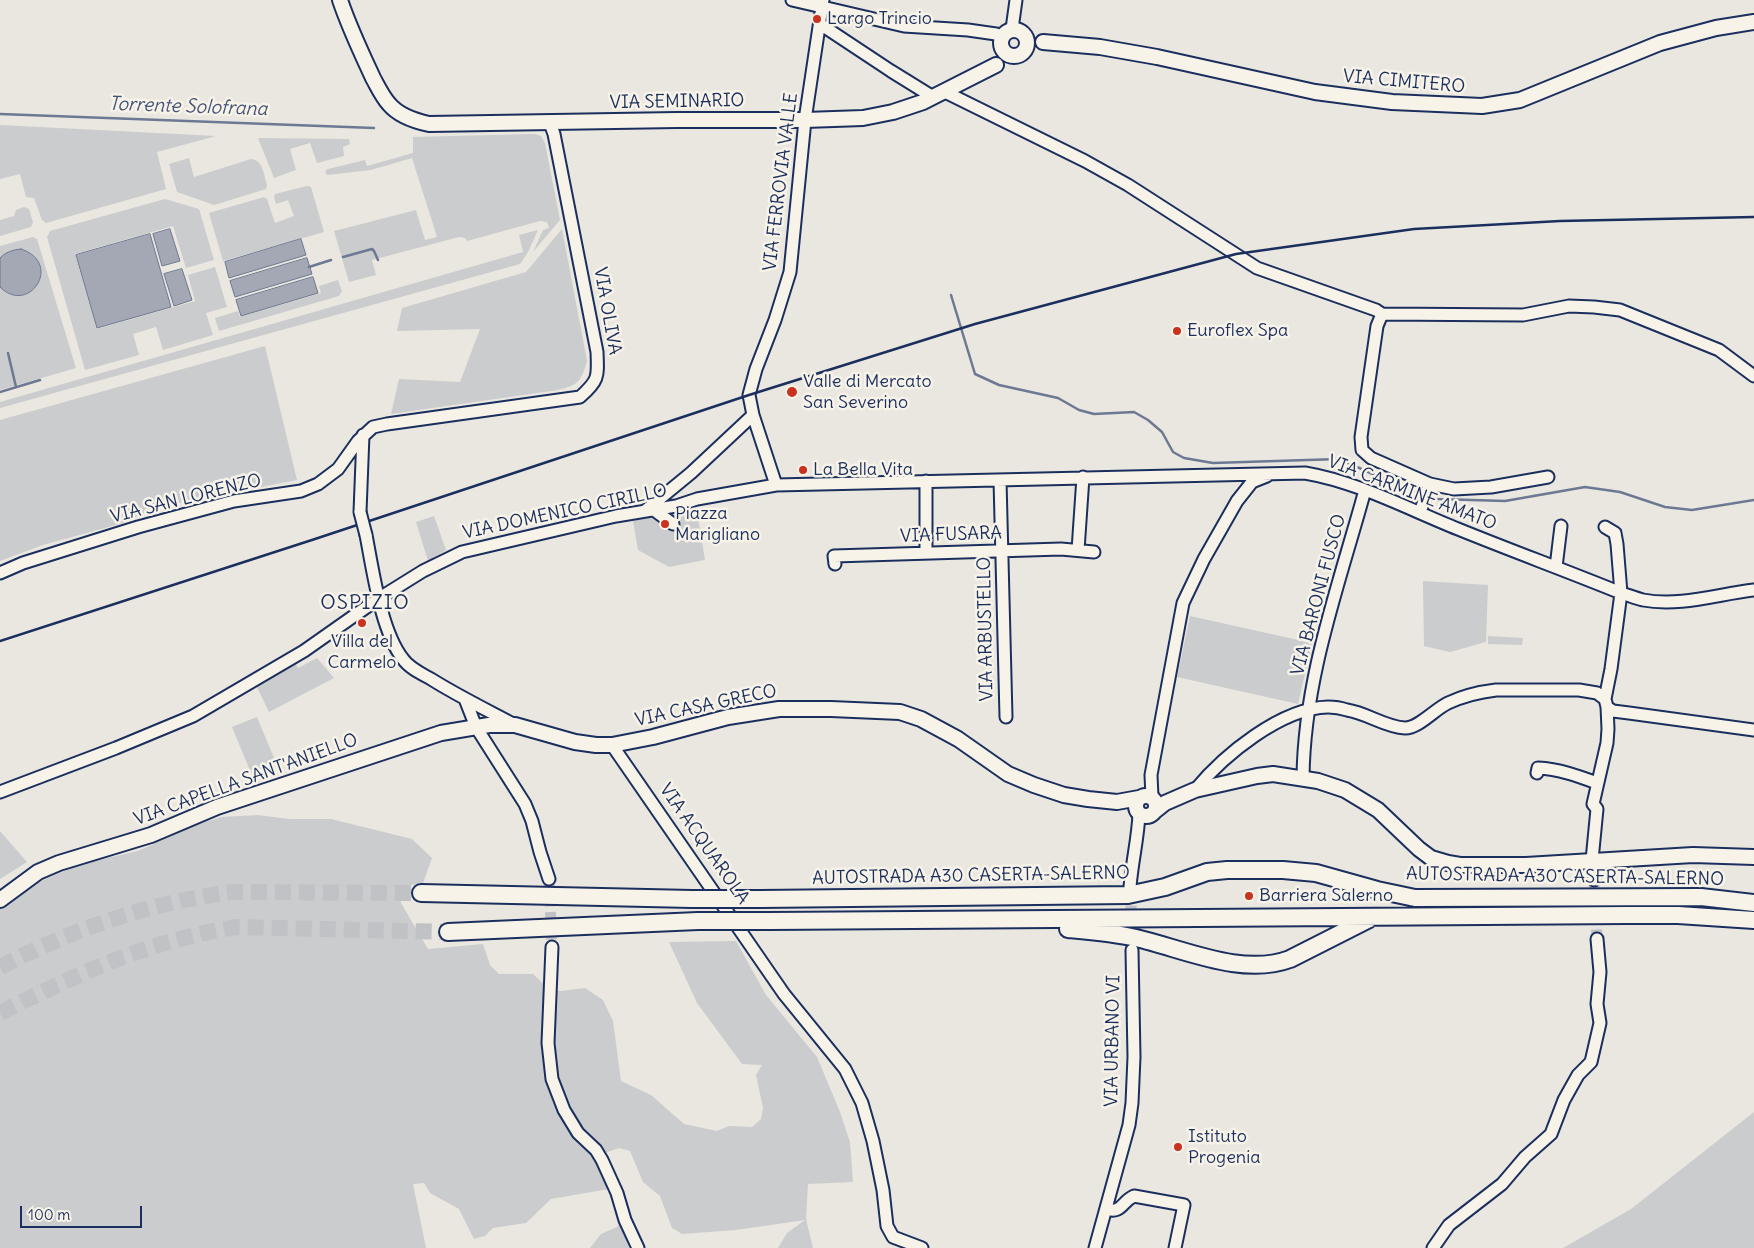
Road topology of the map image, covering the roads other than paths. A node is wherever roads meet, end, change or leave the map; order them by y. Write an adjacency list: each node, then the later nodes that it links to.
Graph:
1 (340, 0): 12 (main road)
2 (792, 0): 4 (street)
3 (1016, 0): 7 (street)
4 (823, 4): 6 (street, VIA FERROVIA VALLE); 7 (street)
5 (1754, 22): 8 (main road, VIA CIMITERO)
6 (820, 24): 10 (street); 11 (street, VIA FERROVIA VALLE)
7 (1005, 38): 8 (main road); 8 (main road); 9 (main road)
8 (1022, 47): 9 (main road, VIA CIMITERO)
9 (996, 65): 10 (main road, VIA CIMITERO)
10 (938, 94): 11 (main road, VIA CIMITERO); 13 (street)
11 (805, 120): 12 (main road, VIA SEMINARIO); 15 (street, VIA FERROVIA VALLE)
12 (550, 123): 16 (street, VIA OLIVA)
13 (1382, 314): 14 (street); 24 (street)
14 (1754, 376)
15 (753, 415): 23 (street, VIA FERROVIA VALLE); 28 (street)
16 (363, 436): 38 (street, VIA SAN LORENZO); 41 (street, bridge)
17 (1083, 477): 20 (street); 21 (street); 33 (street)
18 (1548, 477): 24 (street)
19 (1249, 478): 20 (street); 25 (street, VIA CARMINE AMATO); 26 (street)
20 (1233, 479): 26 (street)
21 (1000, 480): 22 (street); 32 (street, VIA ARBUSTELLO)
22 (926, 482): 23 (street, VIA DOMENICO CIRILLO); 35 (street)
23 (776, 485): 28 (street, VIA DOMENICO CIRILLO)
24 (1429, 487): 27 (street)
25 (1365, 490): 27 (street, VIA CARMINE AMATO); 44 (street, VIA BARONI FUSCO)
26 (1237, 501): 55 (street)
27 (1421, 508): 37 (street, VIA CARMINE AMATO)
28 (649, 510): 29 (street); 41 (street, VIA DOMENICO CIRILLO)
29 (673, 524)
30 (1561, 526): 37 (street)
31 (1605, 527): 40 (street)
32 (1002, 550): 33 (street, VIA FUSARA); 35 (street, VIA FUSARA); 45 (street, VIA ARBUSTELLO)
33 (1078, 550): 34 (street, VIA FUSARA)
34 (1094, 552)
35 (926, 553): 36 (street, VIA FUSARA)
36 (835, 564)
37 (1556, 567): 40 (street, VIA CARMINE AMATO)
38 (0, 574)
39 (1754, 590): 40 (street, VIA CARMINE AMATO)
40 (1621, 593): 43 (street)
41 (378, 599): 42 (street); 54 (street, VIA DOMENICO CIRILLO)
42 (465, 699): 46 (street); 47 (street)
43 (1606, 703): 44 (street); 48 (street); 52 (street)
44 (1308, 710): 51 (street, VIA BARONI FUSCO); 53 (street)
45 (1006, 717)
46 (515, 725): 47 (main road, VIA CAPELLA SANT'ANIELLO); 49 (main road)
47 (476, 727): 58 (street); 62 (main road, VIA CAPELLA SANT'ANIELLO)
48 (1754, 730)
49 (612, 744): 55 (main road, VIA CASA GRECO); 73 (street, VIA ACQUAROLA)
50 (1537, 773): 52 (street)
51 (1303, 778): 53 (main road, VIA CASA GRECO); 57 (main road, VIA CASA GRECO)
52 (1597, 783): 57 (street)
53 (1195, 790): 55 (main road, VIA CASA GRECO)
54 (0, 792)
55 (1148, 805): 60 (street)
56 (1754, 857): 57 (main road, VIA CASA GRECO)
57 (1592, 860): 59 (street)
58 (549, 879)
59 (1594, 880)
60 (1130, 887)
61 (421, 893): 63 (highway, AUTOSTRADA A30 CASERTA-SALERNO, bridge)
62 (0, 900)
63 (1754, 903)
64 (1373, 917): 65 (highway, AUTOSTRADA A30 CASERTA-SALERNO); 65 (highway); 66 (highway, AUTOSTRADA A30 CASERTA-SALERNO)
65 (966, 920): 67 (highway, AUTOSTRADA A30 CASERTA-SALERNO, bridge)
66 (1754, 920)
67 (448, 932)
68 (1597, 939): 76 (street)
69 (552, 947): 72 (street)
70 (1132, 950): 71 (street, VIA URBANO VI)
71 (1106, 1209): 74 (street, VIA URBANO VI); 75 (street)
72 (638, 1248)
73 (922, 1248)
74 (1095, 1248)
75 (1176, 1248)
76 (1433, 1248)

